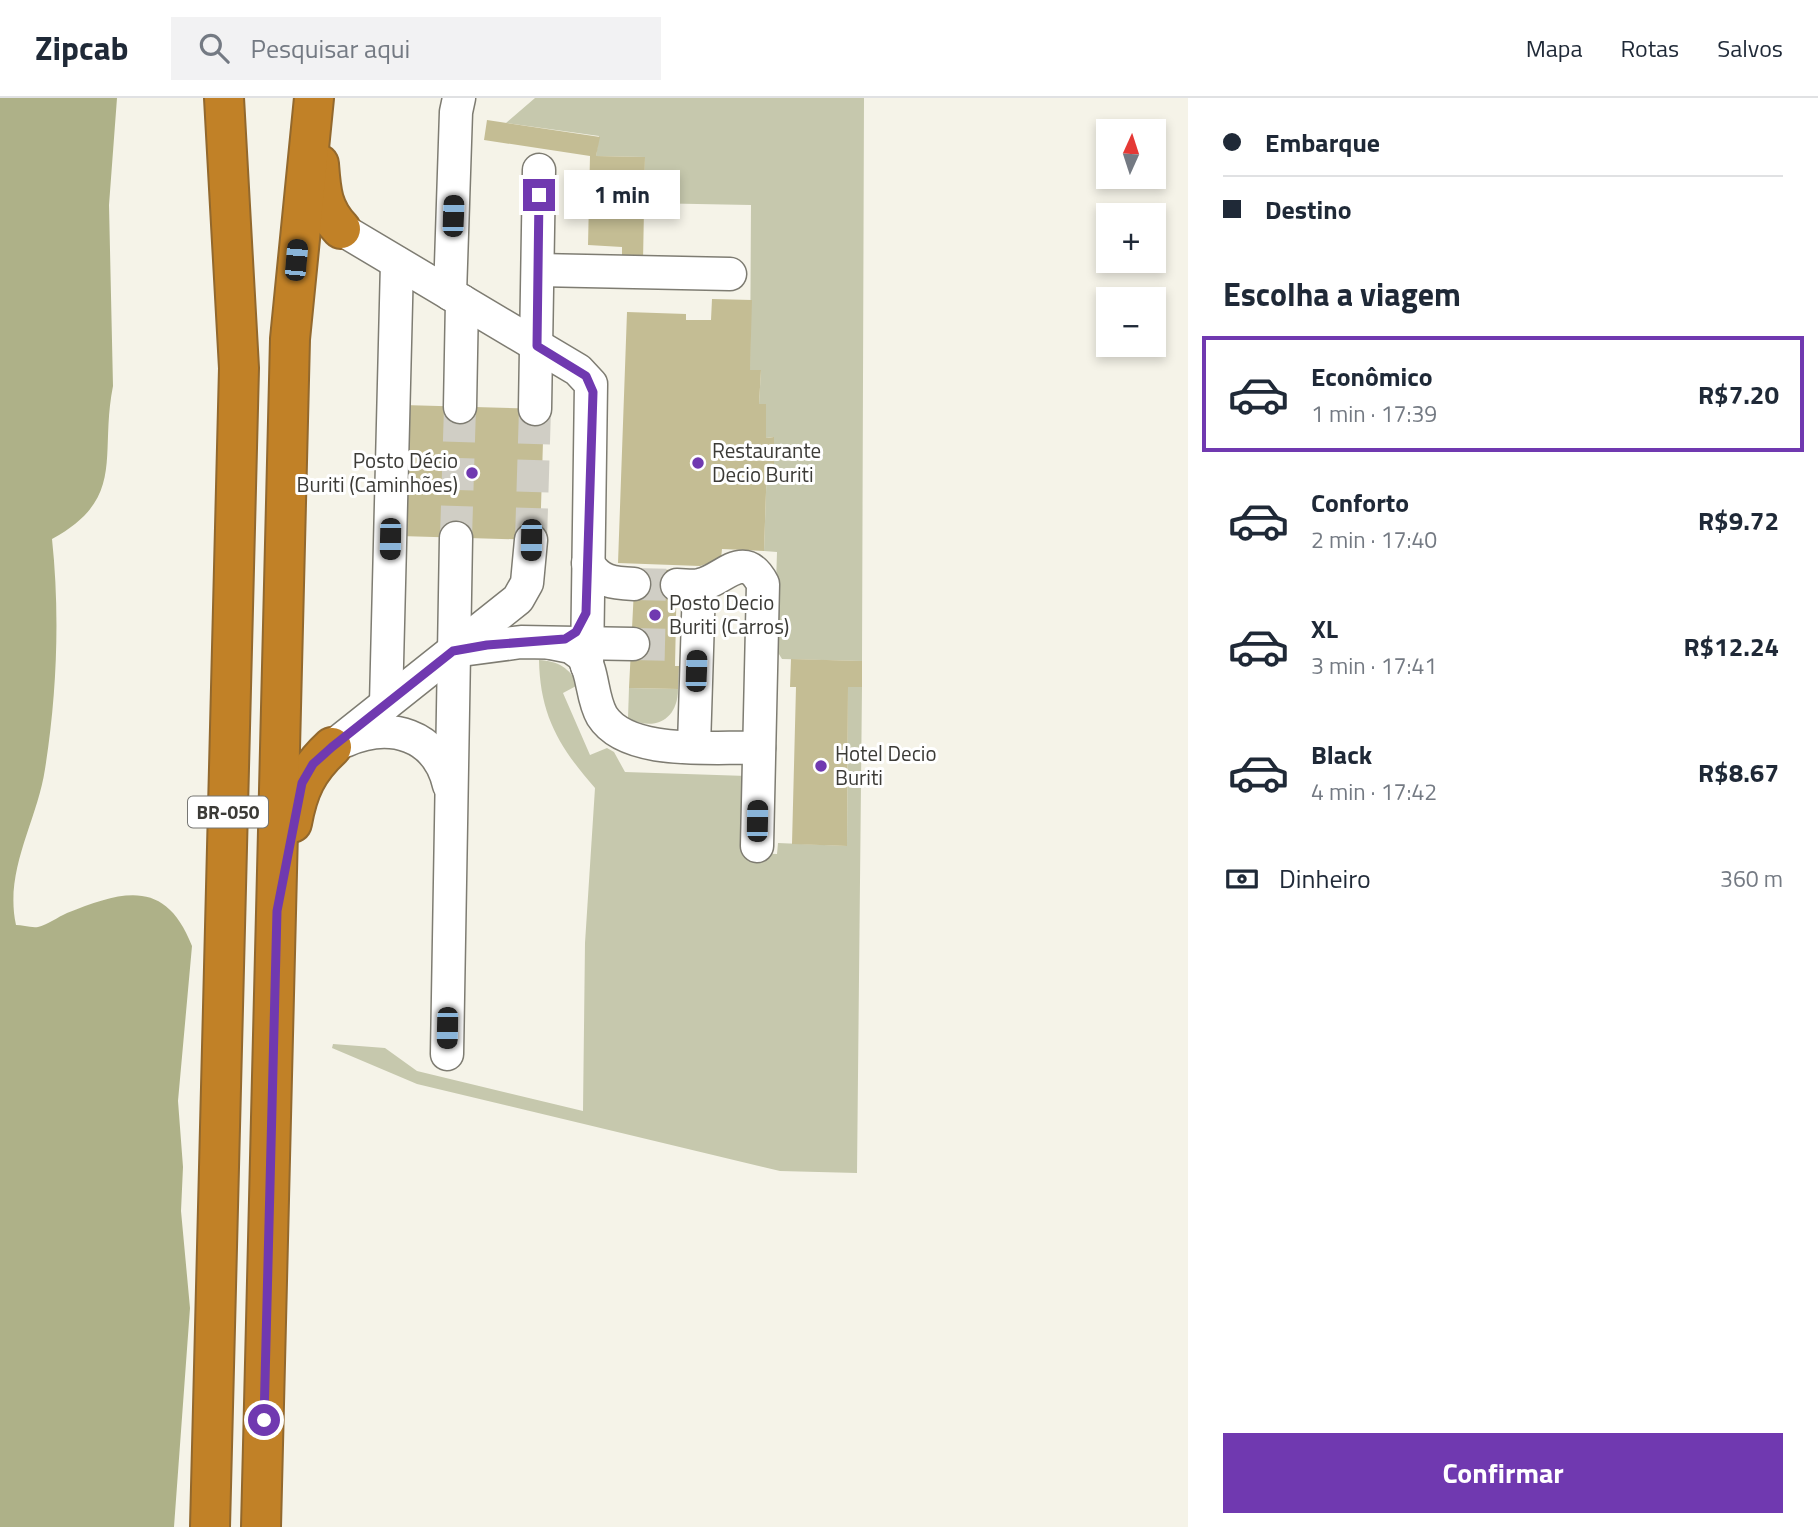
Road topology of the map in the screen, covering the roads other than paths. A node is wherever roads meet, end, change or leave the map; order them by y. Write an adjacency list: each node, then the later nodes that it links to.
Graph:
1 (224, 98): 27 (highway, BR-050)
2 (315, 98): 5 (highway); 25 (highway, BR-050)
3 (459, 98): 9 (lane)
4 (539, 170): 7 (lane)
5 (341, 229): 6 (lane)
6 (397, 263): 9 (lane); 19 (lane)
7 (538, 270): 8 (lane); 10 (lane)
8 (730, 274)
9 (456, 298): 10 (lane); 11 (lane)
10 (537, 346): 12 (lane); 15 (lane)
11 (460, 407)
12 (535, 409)
13 (456, 538): 18 (lane)
14 (531, 540): 18 (lane)
15 (588, 563): 16 (lane); 16 (lane)
16 (586, 641): 17 (lane); 18 (lane); 20 (lane)
17 (633, 644)
18 (453, 651): 19 (lane); 23 (lane)
19 (386, 704): 21 (lane)
20 (694, 746): 22 (lane); 22 (lane)
21 (332, 747): 23 (lane); 25 (highway)
22 (759, 748): 24 (lane)
23 (451, 793): 26 (lane)
24 (757, 846)
25 (277, 911): 28 (highway, BR-050)
26 (447, 1054)
27 (210, 1527)
28 (261, 1527)

